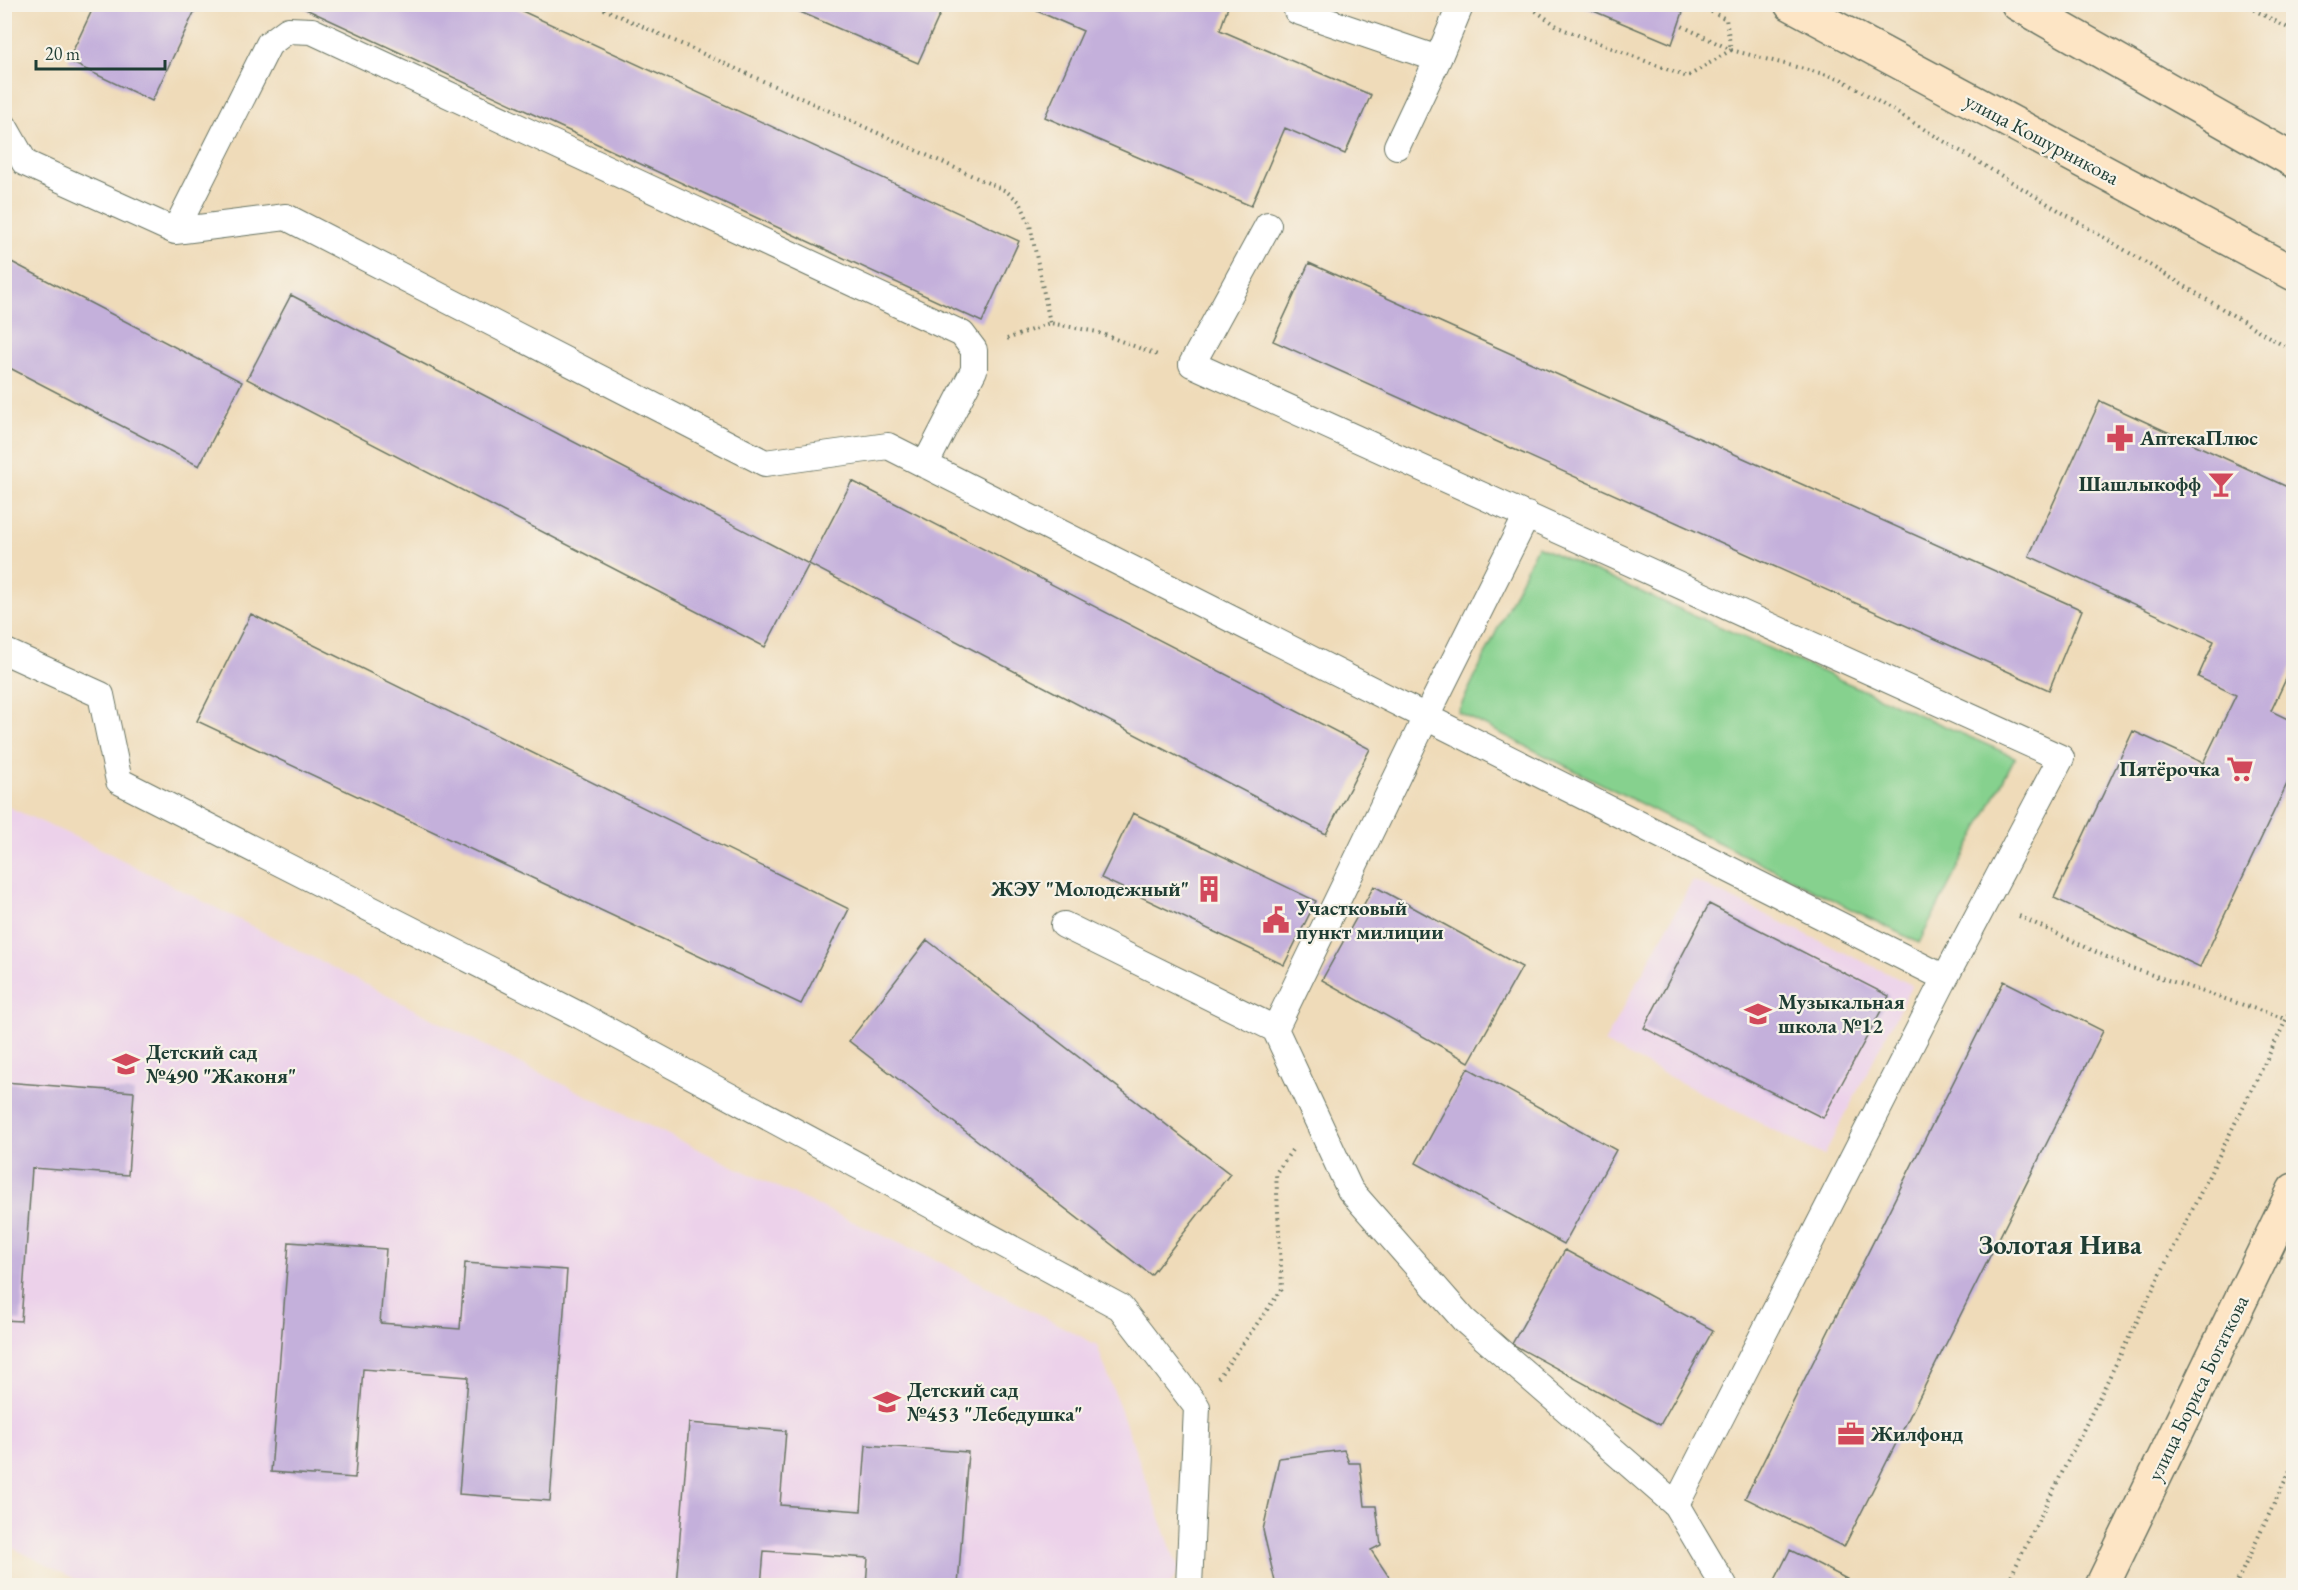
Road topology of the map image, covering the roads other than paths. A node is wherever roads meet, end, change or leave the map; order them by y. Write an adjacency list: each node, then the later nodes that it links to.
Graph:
1 (1298, 4): 5 (lane)
2 (1461, 4): 5 (lane)
3 (1791, 4): 11 (main road, улица Кошурникова)
4 (2018, 4): 8 (main road)
5 (1438, 59): 7 (lane)
6 (4, 126): 10 (lane)
7 (1397, 146)
8 (2294, 161)
9 (1268, 225): 13 (lane)
10 (175, 231): 12 (lane); 12 (lane)
11 (2294, 274)
12 (925, 465): 15 (lane)
13 (1527, 515): 15 (lane); 17 (lane)
14 (4, 651): 21 (lane)
15 (1426, 717): 17 (lane); 18 (lane)
16 (1064, 925): 18 (lane)
17 (1945, 978): 20 (lane)
18 (1275, 1029): 20 (lane)
19 (2294, 1190): 23 (main road, улица Бориса Богаткова)
20 (1676, 1505): 22 (lane)
21 (1189, 1586)
22 (1724, 1586)
23 (2102, 1586)

